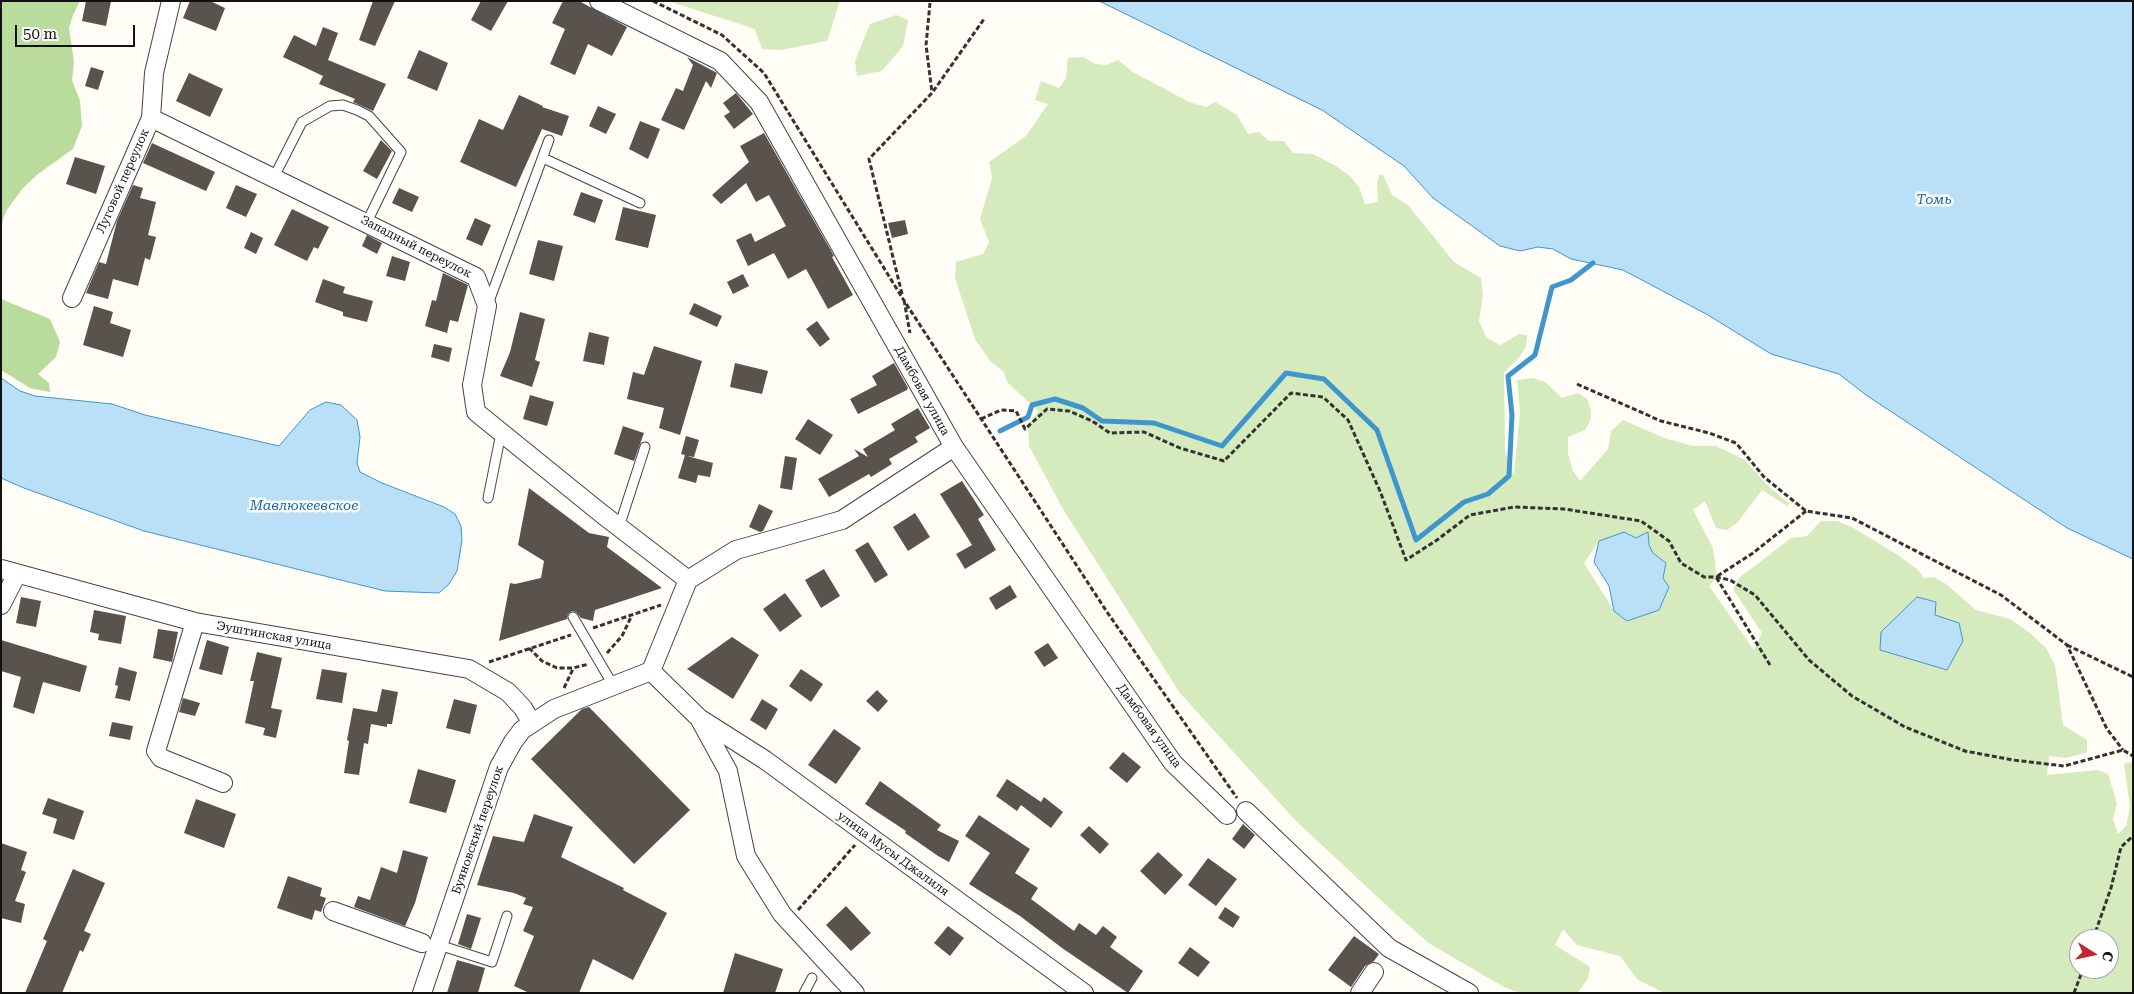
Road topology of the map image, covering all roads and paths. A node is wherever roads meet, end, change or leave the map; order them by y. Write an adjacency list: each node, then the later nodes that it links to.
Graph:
1 (172, 1): 6 (street, Луговой переулок)
2 (598, 1): 18 (street, Дамбовая улица)
3 (930, 3): 5 (path)
4 (984, 19): 5 (path)
5 (932, 93): 15 (path)
6 (151, 118): 9 (street, Западный переулок); 12 (street, Луговой переулок)
7 (550, 140): 8 (lane)
8 (543, 158): 10 (lane); 13 (lane)
9 (274, 177): 11 (street, Западный переулок); 11 (lane)
10 (640, 203)
11 (367, 222): 13 (street, Западный переулок)
12 (72, 298)
13 (487, 306): 16 (street)
14 (1577, 384): 20 (path)
15 (981, 419): 23 (path); 38 (path)
16 (501, 433): 19 (lane); 21 (street)
17 (645, 447): 21 (lane)
18 (954, 447): 24 (street); 39 (street, Дамбовая улица)
19 (488, 498)
20 (1806, 511): 23 (path); 28 (path)
21 (619, 527): 24 (street)
22 (9, 571): 25 (street); 27 (street, Эуштинская улица)
23 (1716, 577): 29 (path); 35 (path)
24 (688, 580): 30 (street)
25 (1, 605)
26 (573, 617): 32 (lane)
27 (195, 622): 34 (street, Эуштинская улица); 37 (street)
28 (2066, 645): 31 (path); 35 (path)
29 (1770, 666)
30 (651, 671): 32 (street, Буяновский переулок); 33 (street)
31 (2133, 678)
32 (612, 685): 34 (street, Буяновский переулок)
33 (699, 718): 40 (street, улица Мусы Джалиля); 44 (street)
34 (531, 722): 46 (street, Буяновский переулок)
35 (2124, 750): 36 (path)
36 (2133, 756)
37 (223, 783)
38 (1246, 811): 55 (street)
39 (1227, 815)
40 (865, 833): 44 (path); 53 (street, улица Мусы Джалиля)
41 (2133, 836): 45 (path)
42 (333, 911): 46 (street)
43 (507, 916): 46 (lane)
44 (788, 921): 52 (street)
45 (2097, 929)
46 (430, 944): 50 (street, Буяновский переулок)
47 (1374, 972): 54 (street)
48 (812, 978): 51 (lane)
49 (2079, 979): 56 (path)
50 (422, 993)
51 (804, 993)
52 (855, 993)
53 (1084, 993)
54 (1360, 993)
55 (1469, 993)
56 (2074, 993)

